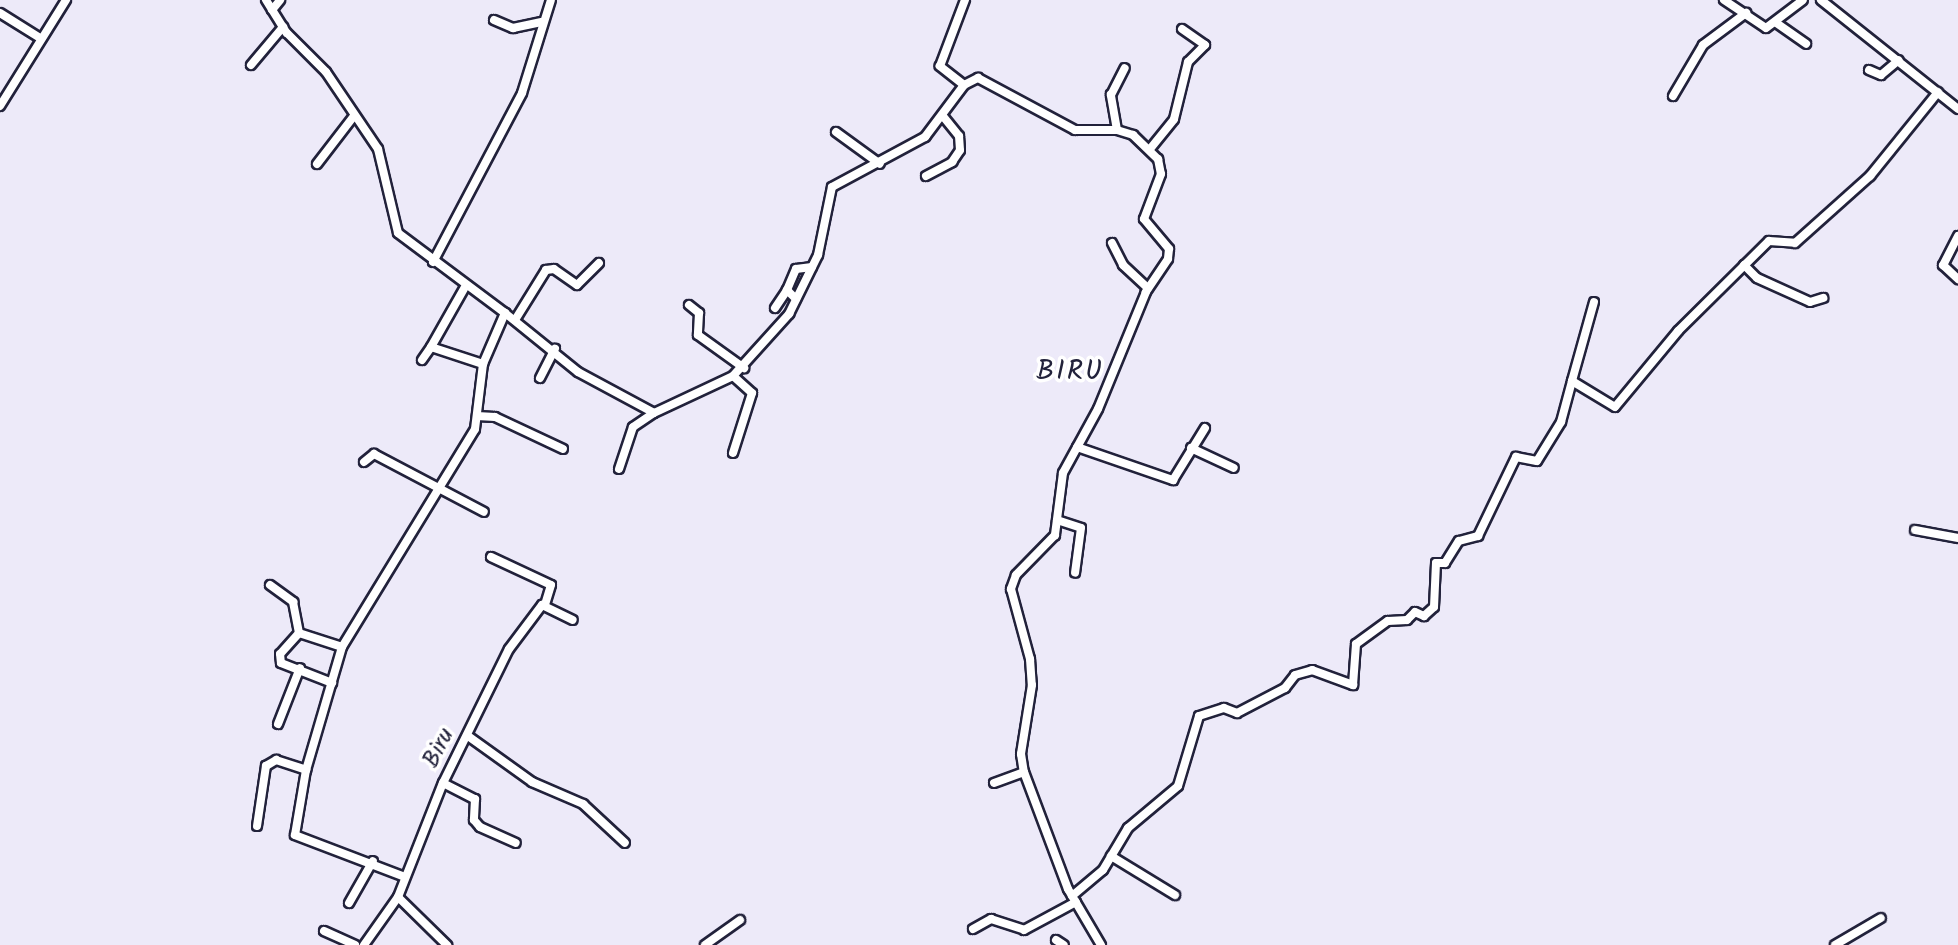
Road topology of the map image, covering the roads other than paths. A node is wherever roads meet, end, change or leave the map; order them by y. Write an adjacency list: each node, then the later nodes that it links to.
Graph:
1 (66, 0): 17 (street)
2 (266, 0): 9 (street)
3 (280, 0): 9 (street)
4 (551, 0): 13 (street)
5 (965, 0): 23 (street)
6 (1724, 0): 11 (street)
7 (1803, 0): 14 (street)
8 (1821, 0): 19 (street)
9 (272, 10): 15 (street)
10 (0, 13): 17 (street)
11 (1746, 13): 14 (street); 25 (street)
12 (494, 20): 13 (street)
13 (541, 22): 38 (street)
14 (1775, 22): 18 (street)
15 (283, 27): 20 (street); 28 (street)
16 (1182, 29): 32 (street)
17 (40, 38): 26 (street)
18 (1806, 44)
19 (1899, 60): 22 (street); 24 (street)
20 (251, 65)
21 (1125, 68): 30 (street)
22 (1869, 70)
23 (964, 85): 29 (street); 30 (street)
24 (1938, 92): 27 (street); 40 (street)
25 (1673, 96)
26 (0, 106)
27 (1958, 109)
28 (354, 116): 33 (street); 38 (street)
29 (943, 116): 34 (street); 35 (street)
30 (1117, 130): 32 (street)
31 (836, 132): 34 (street)
32 (1150, 149): 44 (street)
33 (317, 164)
34 (880, 164): 41 (street)
35 (926, 176)
36 (1958, 236): 42 (street)
37 (1112, 243): 44 (street)
38 (433, 262): 43 (street)
39 (599, 263): 52 (street)
40 (1744, 265): 46 (street); 60 (street)
41 (812, 267): 45 (street); 47 (street)
42 (1958, 279)
43 (465, 287): 51 (street); 53 (street)
44 (1148, 288): 64 (street)
45 (787, 290): 47 (street); 50 (street)
46 (1823, 298)
47 (796, 299): 57 (street)
48 (1594, 302): 60 (street)
49 (689, 305): 57 (street)
50 (775, 308)
51 (505, 313): 52 (street); 56 (street)
52 (515, 320): 54 (street)
53 (431, 347): 55 (street); 56 (street)
54 (555, 349): 59 (street); 61 (street)
55 (422, 360)
56 (483, 364): 62 (street)
57 (744, 368): 58 (street)
58 (733, 376): 61 (street); 67 (street)
59 (540, 378)
60 (1572, 381): 94 (street)
61 (654, 413): 70 (street)
62 (477, 416): 66 (street); 71 (street)
63 (1205, 428): 65 (street)
64 (1077, 447): 65 (street); 73 (street)
65 (1191, 448): 69 (street)
66 (563, 449)
67 (733, 453)
68 (364, 462): 71 (street)
69 (1234, 468)
70 (619, 469)
71 (440, 489): 72 (street); 82 (street)
72 (484, 512)
73 (1057, 520): 77 (street); 88 (street)
74 (1915, 530): 75 (street)
75 (1958, 538)
76 (491, 557): 79 (street)
77 (1075, 573)
78 (270, 585): 81 (street)
79 (545, 605): 80 (street); 86 (street, Biru)
80 (573, 620)
81 (299, 633): 82 (street); 83 (street)
82 (342, 647): 84 (street)
83 (300, 668): 84 (street); 85 (street)
84 (332, 683): 87 (street)
85 (278, 724)
86 (468, 736): 89 (street, Biru); 93 (street)
87 (306, 770): 91 (street); 95 (street)
88 (1024, 772): 90 (street); 99 (street)
89 (443, 783): 92 (street); 96 (street, Biru)
90 (994, 783)
91 (257, 826)
92 (516, 843)
93 (625, 843)
94 (1111, 856): 97 (street); 99 (street)
95 (373, 861): 96 (street); 100 (street)
96 (405, 877): 98 (street, Biru)
97 (1175, 895)
98 (398, 897): 106 (street, Biru); 107 (street)
99 (1074, 899): 103 (street); 109 (street)
100 (349, 903)
101 (1881, 918): 110 (street)
102 (740, 920): 108 (street)
103 (973, 929)
104 (324, 931): 105 (street)
105 (355, 945)
106 (364, 945)
107 (447, 945)
108 (705, 945)
109 (1101, 945)
110 (1835, 945)

